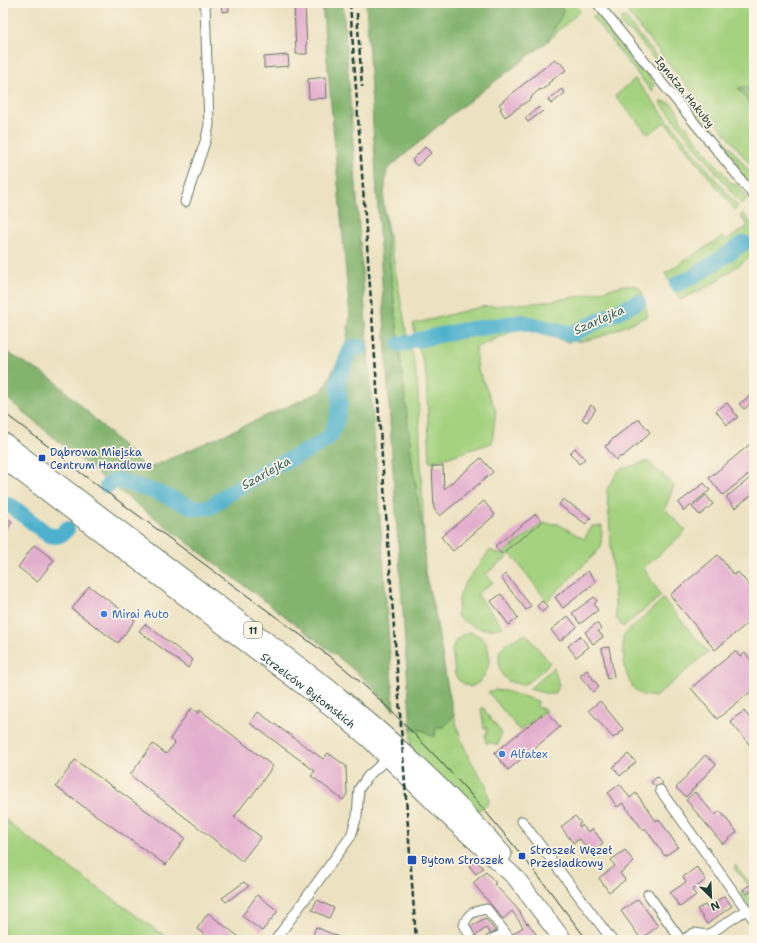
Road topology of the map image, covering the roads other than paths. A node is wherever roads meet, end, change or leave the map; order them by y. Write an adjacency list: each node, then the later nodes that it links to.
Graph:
1 (205, 3): 4 (street)
2 (596, 3): 3 (street, Ignatza Hakuby)
3 (754, 196)
4 (185, 202)
5 (3, 441): 7 (highway, 11)
6 (3, 450): 7 (street)
7 (21, 454): 14 (highway, 11)
8 (3, 459): 10 (highway, Strzelców Bytomskich / 11)
9 (3, 470): 10 (street)
10 (20, 472): 11 (highway, Strzelców Bytomskich / 11)
11 (388, 758): 14 (highway, Strzelców Bytomskich / 11); 19 (street)
12 (660, 790): 16 (street)
13 (522, 821): 23 (street)
14 (516, 878): 22 (highway, Strzelców Bytomskich / 11)
15 (648, 894): 24 (street)
16 (746, 910): 17 (street); 24 (street)
17 (754, 920)
18 (508, 936): 20 (street); 21 (street)
19 (276, 939)
20 (472, 940)
21 (490, 940)
22 (563, 940)
23 (612, 940)
24 (682, 940)

